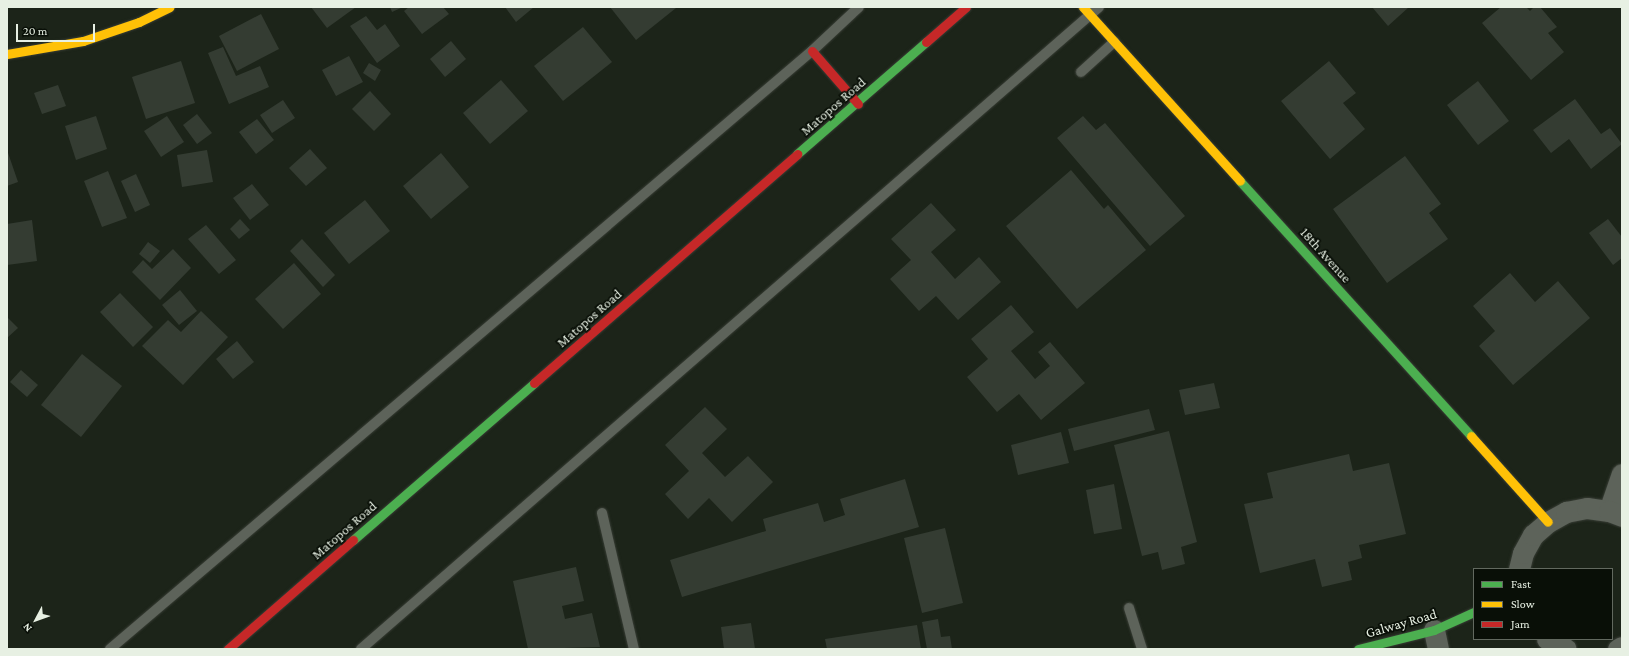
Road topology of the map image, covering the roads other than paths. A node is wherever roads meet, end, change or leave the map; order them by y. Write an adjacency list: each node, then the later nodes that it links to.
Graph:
1 (170, 7): 8 (street)
2 (859, 7): 7 (lane)
3 (966, 7): 10 (street, Matopos Road)
4 (1098, 7): 5 (lane)
5 (1086, 11): 6 (street, 18th Avenue); 23 (lane)
6 (1114, 42): 9 (lane); 14 (street, 18th Avenue)
7 (812, 50): 10 (street); 21 (lane)
8 (7, 54)
9 (1081, 72)
10 (858, 104): 22 (street, Matopos Road)
11 (1622, 474): 13 (street)
12 (602, 513): 24 (lane)
13 (1615, 513): 14 (street)
14 (1548, 522): 15 (street)
15 (1519, 568)
16 (1129, 608): 25 (lane)
17 (1473, 613): 18 (street, Galway Road)
18 (1436, 640): 26 (street, Galway Road)
19 (1549, 640): 27 (street)
20 (1622, 647): 28 (street)
21 (110, 649)
22 (228, 649)
23 (361, 649)
24 (634, 649)
25 (1142, 649)
26 (1358, 649)
27 (1566, 649)
28 (1618, 649)

